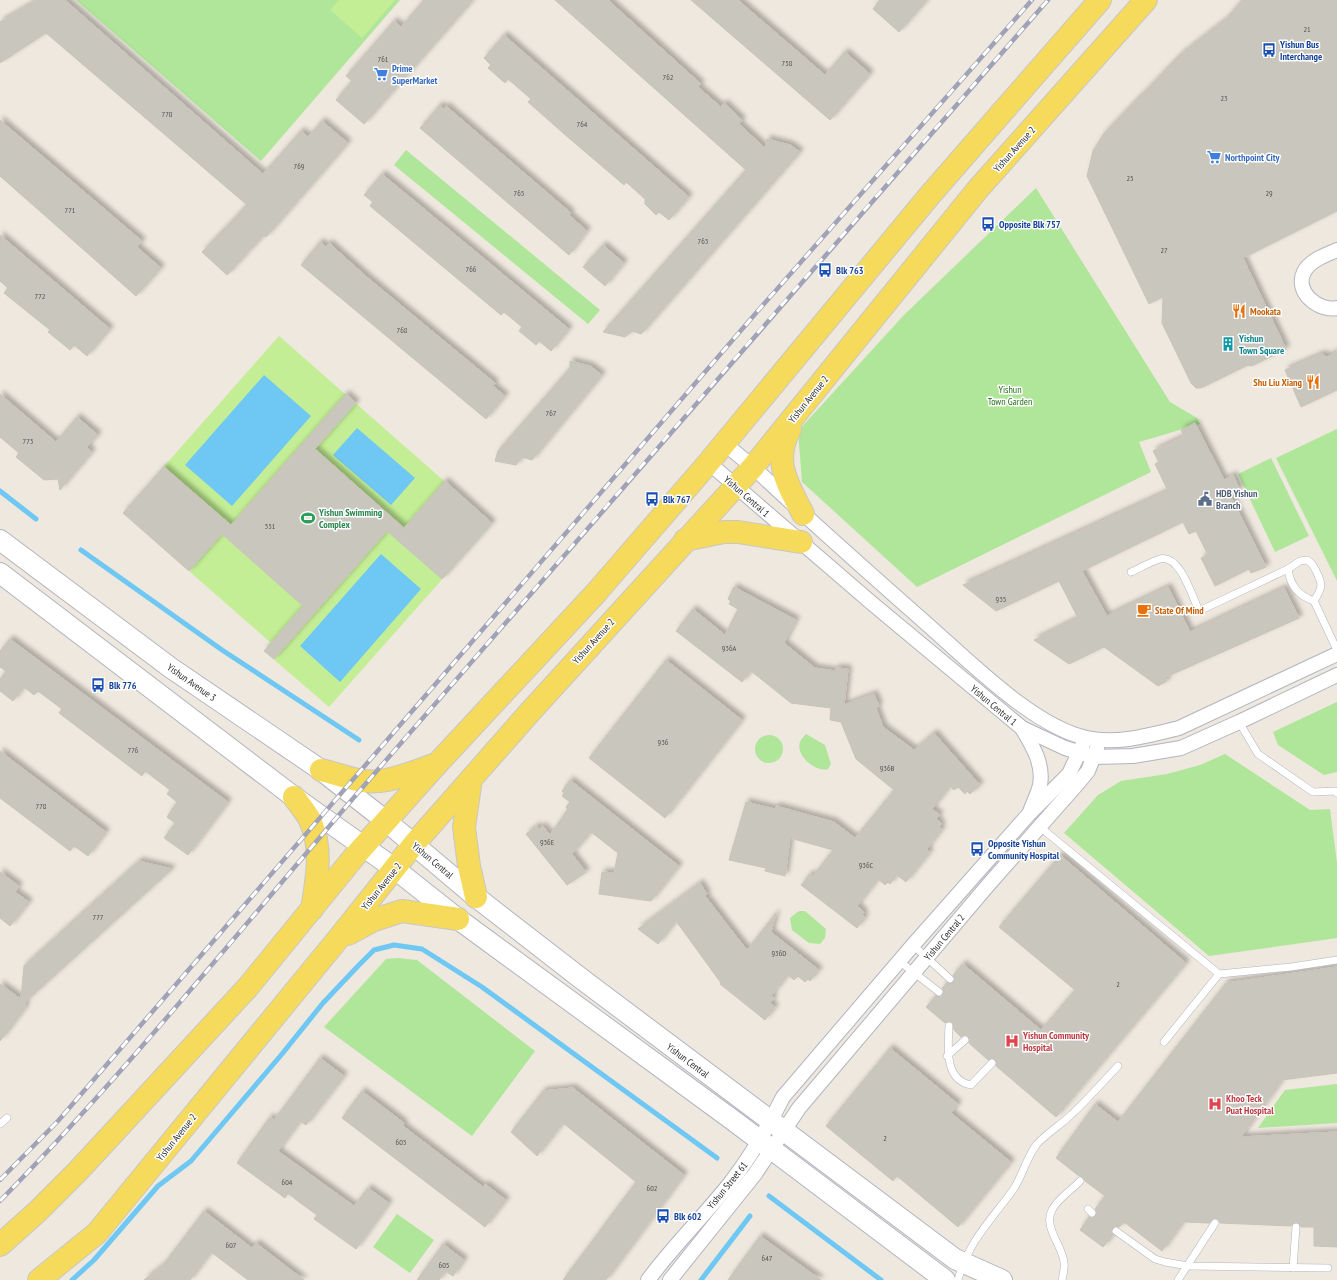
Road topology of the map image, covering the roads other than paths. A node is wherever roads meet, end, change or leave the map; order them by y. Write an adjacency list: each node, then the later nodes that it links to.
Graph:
1 (1100, 0): 6 (main road)
2 (1146, 0): 5 (main road, Yishun Avenue 2)
3 (1337, 250): 4 (street)
4 (1337, 308)
5 (799, 412): 8 (main road, Yishun Avenue 2); 10 (main road)
6 (725, 444): 7 (main road); 8 (street, Yishun Central 1)
7 (709, 463): 9 (street, Yishun Central 1); 26 (main road)
8 (753, 467): 9 (main road, Yishun Avenue 2); 10 (street, Yishun Central 1)
9 (735, 486): 12 (main road, Yishun Avenue 2); 13 (street, Yishun Central 1)
10 (803, 514): 23 (street, Yishun Central 1)
11 (0, 540): 27 (main road, Yishun Avenue 3)
12 (685, 540): 13 (main road); 28 (main road, Yishun Avenue 2)
13 (801, 542): 22 (street, Yishun Central 1)
14 (1288, 569): 15 (lane); 17 (lane); 17 (lane)
15 (1131, 572)
16 (0, 573): 30 (main road)
17 (1314, 601): 18 (lane)
18 (1337, 650)
19 (1337, 654): 23 (street, Yishun Central 1)
20 (1337, 675): 21 (street, Yishun Central 1)
21 (1239, 722): 25 (street, Yishun Central 1); 29 (lane)
22 (1022, 728): 24 (street, Yishun Central 1); 31 (street, Yishun Central 2)
23 (1092, 739): 24 (street, Yishun Central 2); 25 (street, Yishun Central 2)
24 (1080, 752): 25 (street, Yishun Central 1); 31 (street, Yishun Central 2)
25 (1094, 757): 33 (street, Yishun Central 2)
26 (437, 764): 27 (main road); 32 (main road)
27 (321, 770): 32 (main road, Yishun Avenue 3)
28 (471, 779): 34 (main road, Yishun Avenue 2); 37 (main road)
29 (1337, 793)
30 (294, 797): 35 (main road); 38 (main road)
31 (1028, 816): 41 (street, Yishun Central 2)
32 (386, 821): 34 (main road, Yishun Central); 35 (main road)
33 (1040, 827): 42 (street, Yishun Central 2); 46 (lane)
34 (414, 844): 36 (main road, Yishun Avenue 2); 37 (main road, Yishun Central)
35 (364, 846): 36 (main road); 38 (main road)
36 (395, 869): 39 (main road); 40 (main road, Yishun Avenue 2)
37 (476, 897): 57 (main road, Yishun Central)
38 (312, 910): 64 (main road)
39 (458, 919): 40 (main road); 58 (main road)
40 (338, 940): 69 (main road, Yishun Avenue 2)
41 (913, 945): 42 (lane); 44 (street, Yishun Central 2)
42 (928, 957): 45 (street, Yishun Central 2); 47 (lane)
43 (1337, 960): 46 (lane)
44 (899, 961): 45 (lane); 57 (street, Yishun Central 2)
45 (915, 972): 48 (lane); 57 (street, Yishun Central 2)
46 (1220, 974): 51 (lane)
47 (950, 979)
48 (939, 992)
49 (949, 1026): 52 (lane)
50 (965, 1040): 52 (lane)
51 (1164, 1042)
52 (947, 1056): 53 (lane)
53 (992, 1063)
54 (1118, 1066): 68 (lane)
55 (7, 1118): 56 (lane)
56 (0, 1124)
57 (777, 1127): 58 (street, Yishun Street 61); 68 (main road, Yishun Central)
58 (766, 1146): 60 (street, Yishun Street 61); 60 (street, Yishun Street 61); 72 (main road)
59 (1080, 1181): 74 (lane)
60 (736, 1186): 70 (street, Yishun Street 61); 71 (street, Yishun Street 61)
61 (1215, 1223): 65 (lane)
62 (1296, 1226): 66 (lane)
63 (1116, 1231): 65 (lane)
64 (0, 1245)
65 (1188, 1266): 66 (lane); 75 (lane)
66 (1294, 1268): 67 (lane)
67 (1328, 1268)
68 (960, 1271): 73 (main road, Yishun Central)
69 (39, 1280)
70 (648, 1280)
71 (670, 1280)
72 (945, 1280)
73 (1002, 1280)
74 (1062, 1280)
75 (1178, 1280)

